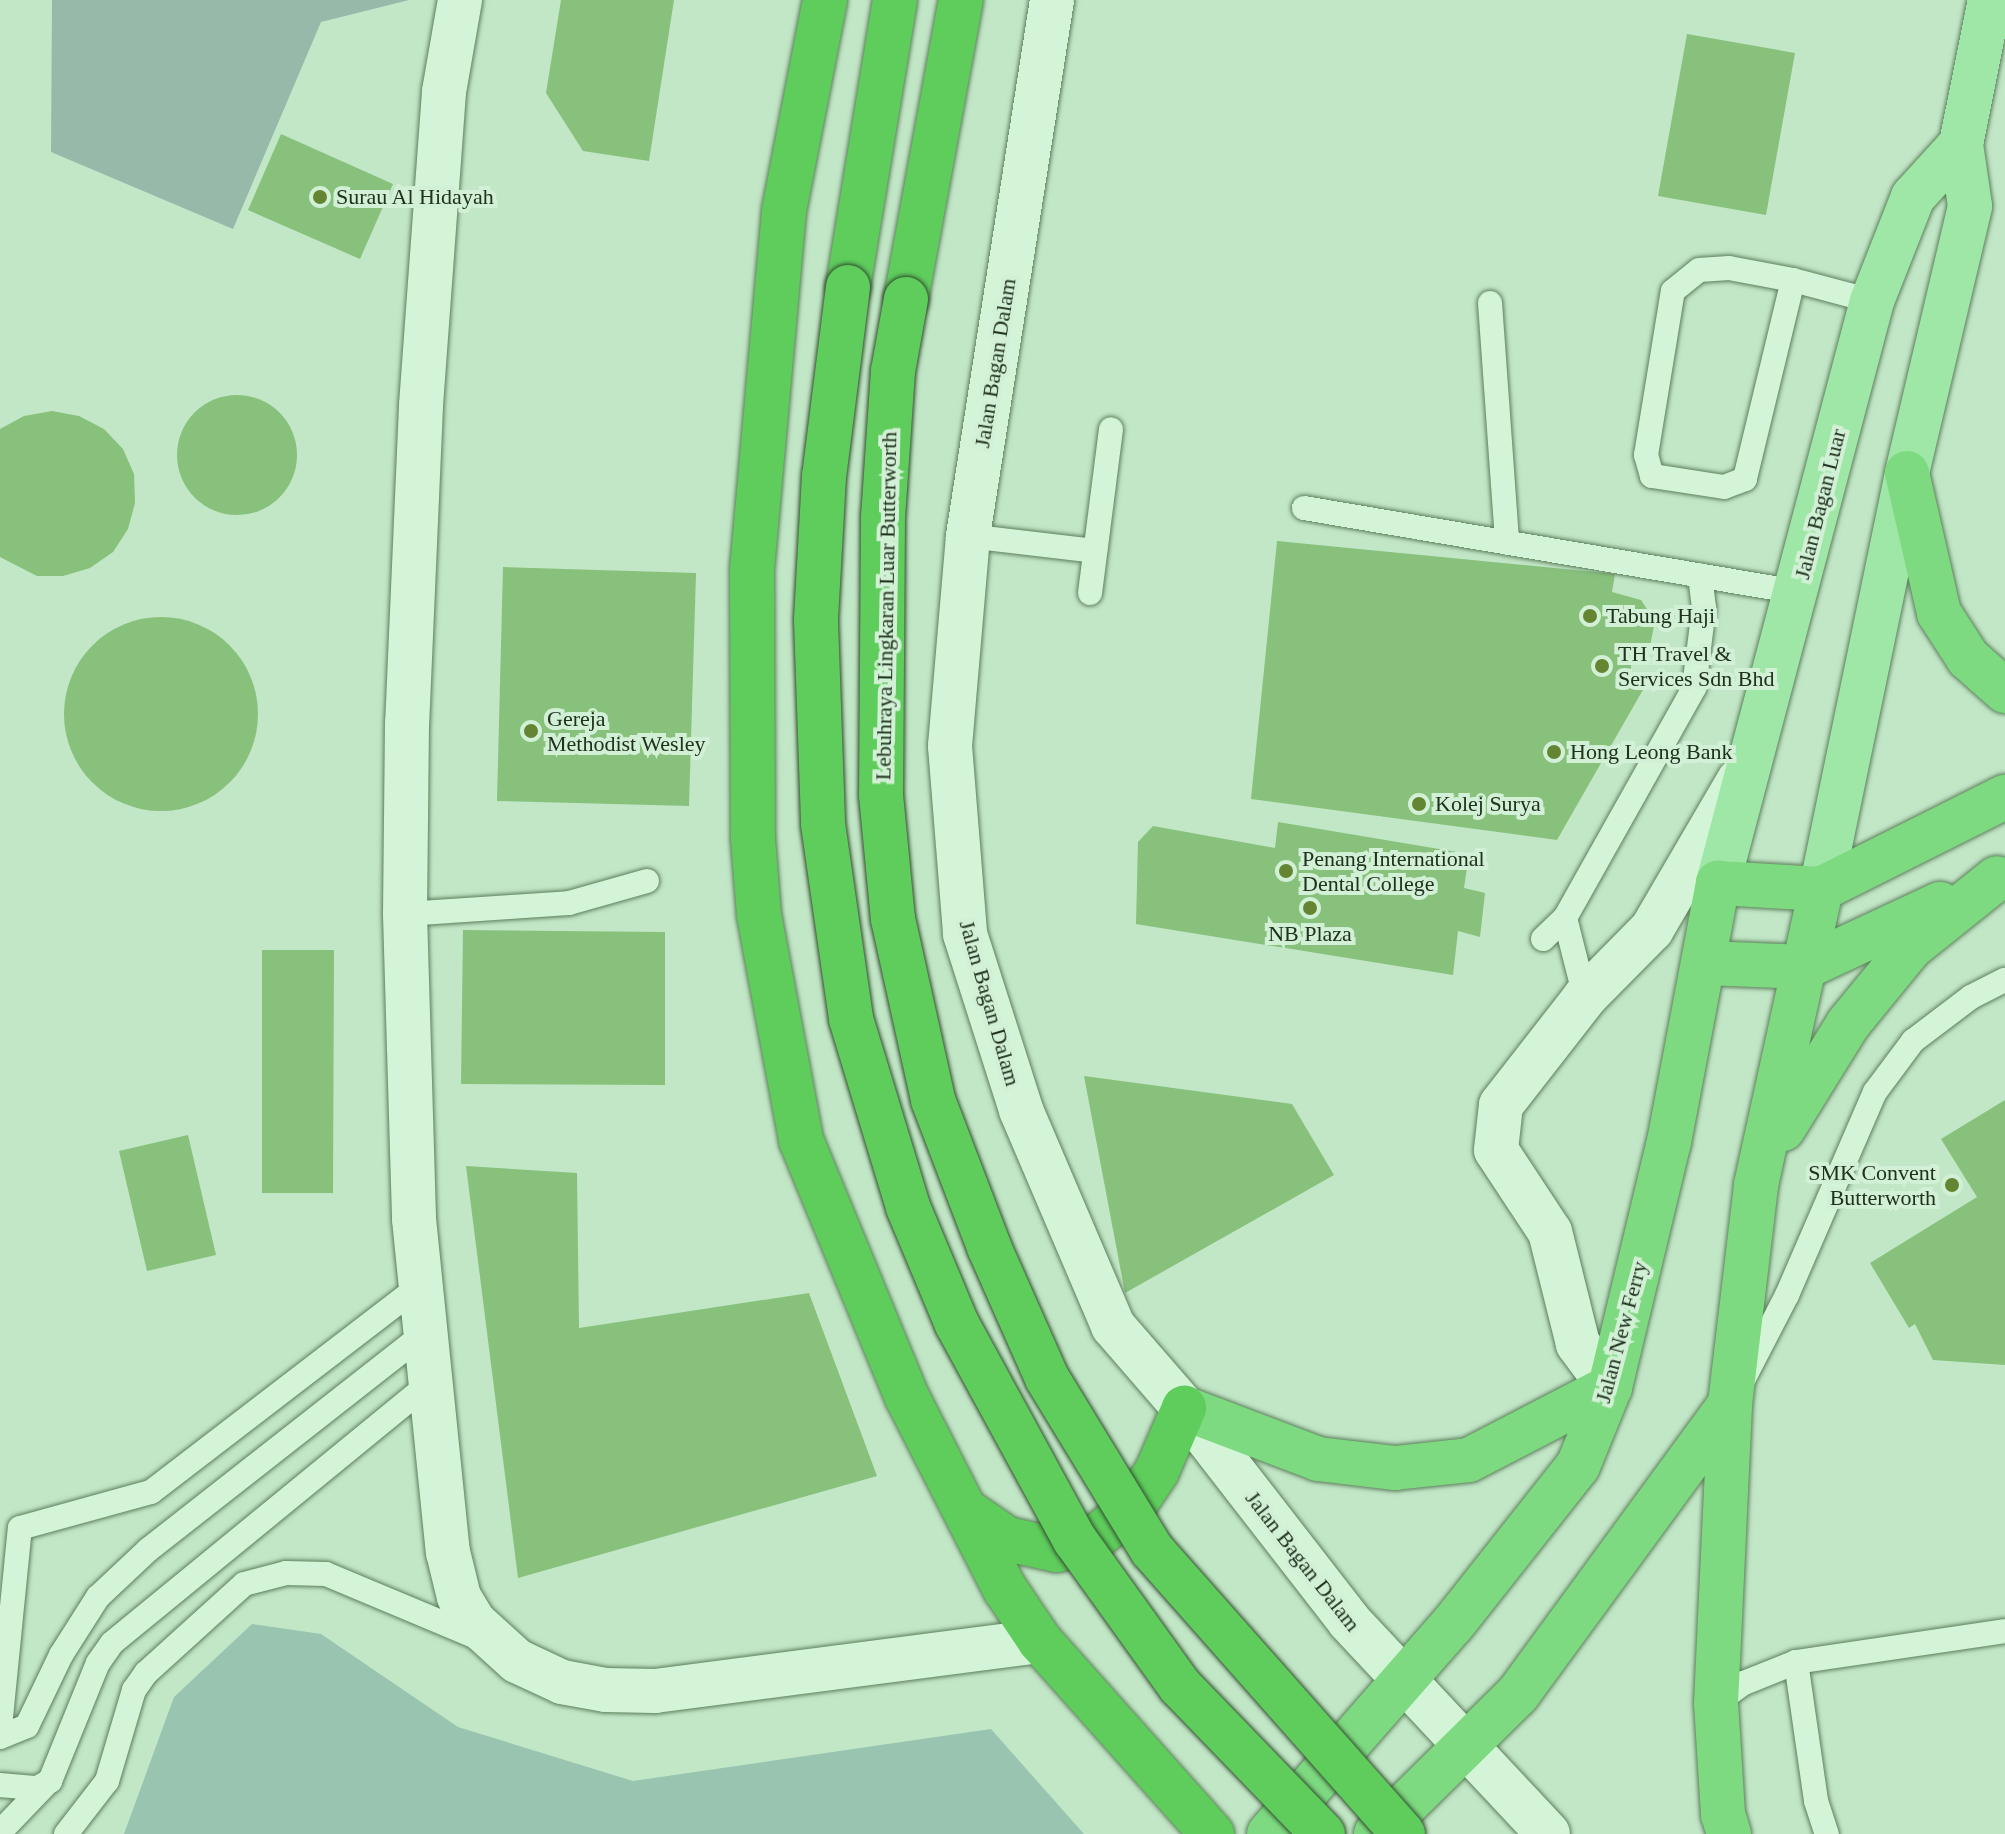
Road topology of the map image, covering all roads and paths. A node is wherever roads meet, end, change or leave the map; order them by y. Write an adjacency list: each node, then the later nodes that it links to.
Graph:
1 (460, 0): 27 (street)
2 (825, 0): 41 (highway)
3 (895, 0): 58 (highway, bridge)
4 (961, 0): 60 (highway, Lebuhraya Lingkaran Luar Butterworth, bridge)
5 (1052, 0): 14 (street, Jalan Bagan Dalam)
6 (1990, 0): 7 (main road)
7 (1961, 144): 9 (main road, Jalan Bagan Luar); 12 (main road)
8 (1793, 280): 8 (lane); 9 (lane)
9 (1872, 301): 18 (main road, Jalan Bagan Luar)
10 (1490, 303): 15 (lane)
11 (1111, 429): 16 (lane)
12 (1907, 473): 20 (highway); 26 (main road)
13 (1304, 508): 15 (lane)
14 (968, 536): 16 (lane); 40 (street, Jalan Bagan Dalam)
15 (1507, 542): 17 (lane)
16 (1095, 551): 19 (lane)
17 (1700, 575): 18 (lane); 28 (lane)
18 (1797, 592): 21 (main road, Jalan Bagan Luar)
19 (1090, 593)
20 (2005, 691)
21 (1752, 758): 25 (main road, Jalan Bagan Luar); 33 (street)
22 (2005, 797): 26 (highway)
23 (2001, 876): 31 (highway); 34 (highway)
24 (647, 881): 27 (lane)
25 (1718, 883): 26 (highway); 30 (highway, Jalan New Ferry)
26 (1821, 889): 31 (highway)
27 (405, 914): 35 (street)
28 (1565, 918): 29 (lane); 33 (lane)
29 (1543, 939)
30 (1705, 963): 31 (highway); 38 (highway, Jalan New Ferry)
31 (1805, 967): 34 (highway)
32 (2005, 980): 39 (lane)
33 (1585, 997): 38 (street)
34 (1756, 1185): 39 (highway)
35 (422, 1284): 36 (street); 47 (lane)
36 (427, 1331): 37 (street); 50 (lane)
37 (430, 1383): 44 (street); 52 (lane)
38 (1610, 1387): 40 (highway); 46 (highway, Jalan New Ferry)
39 (1730, 1404): 48 (highway); 51 (highway)
40 (1184, 1408): 41 (highway); 46 (street, Jalan Bagan Dalam)
41 (960, 1507): 43 (highway)
42 (2005, 1631): 45 (lane)
43 (1040, 1641): 44 (street); 56 (highway)
44 (500, 1647): 55 (lane)
45 (1796, 1662): 48 (lane); 63 (lane)
46 (1402, 1680): 51 (street, Jalan Bagan Dalam); 57 (highway, Jalan New Ferry)
47 (1, 1688): 49 (lane)
48 (1716, 1703): 62 (highway)
49 (0, 1727)
50 (0, 1737)
51 (1464, 1748): 59 (highway); 61 (street, Jalan Bagan Dalam)
52 (50, 1781): 53 (lane); 54 (lane)
53 (0, 1785)
54 (0, 1832)
55 (66, 1834)
56 (1212, 1834)
57 (1269, 1834)
58 (1323, 1834)
59 (1376, 1834)
60 (1403, 1834)
61 (1548, 1834)
62 (1729, 1834)
63 (1827, 1834)

